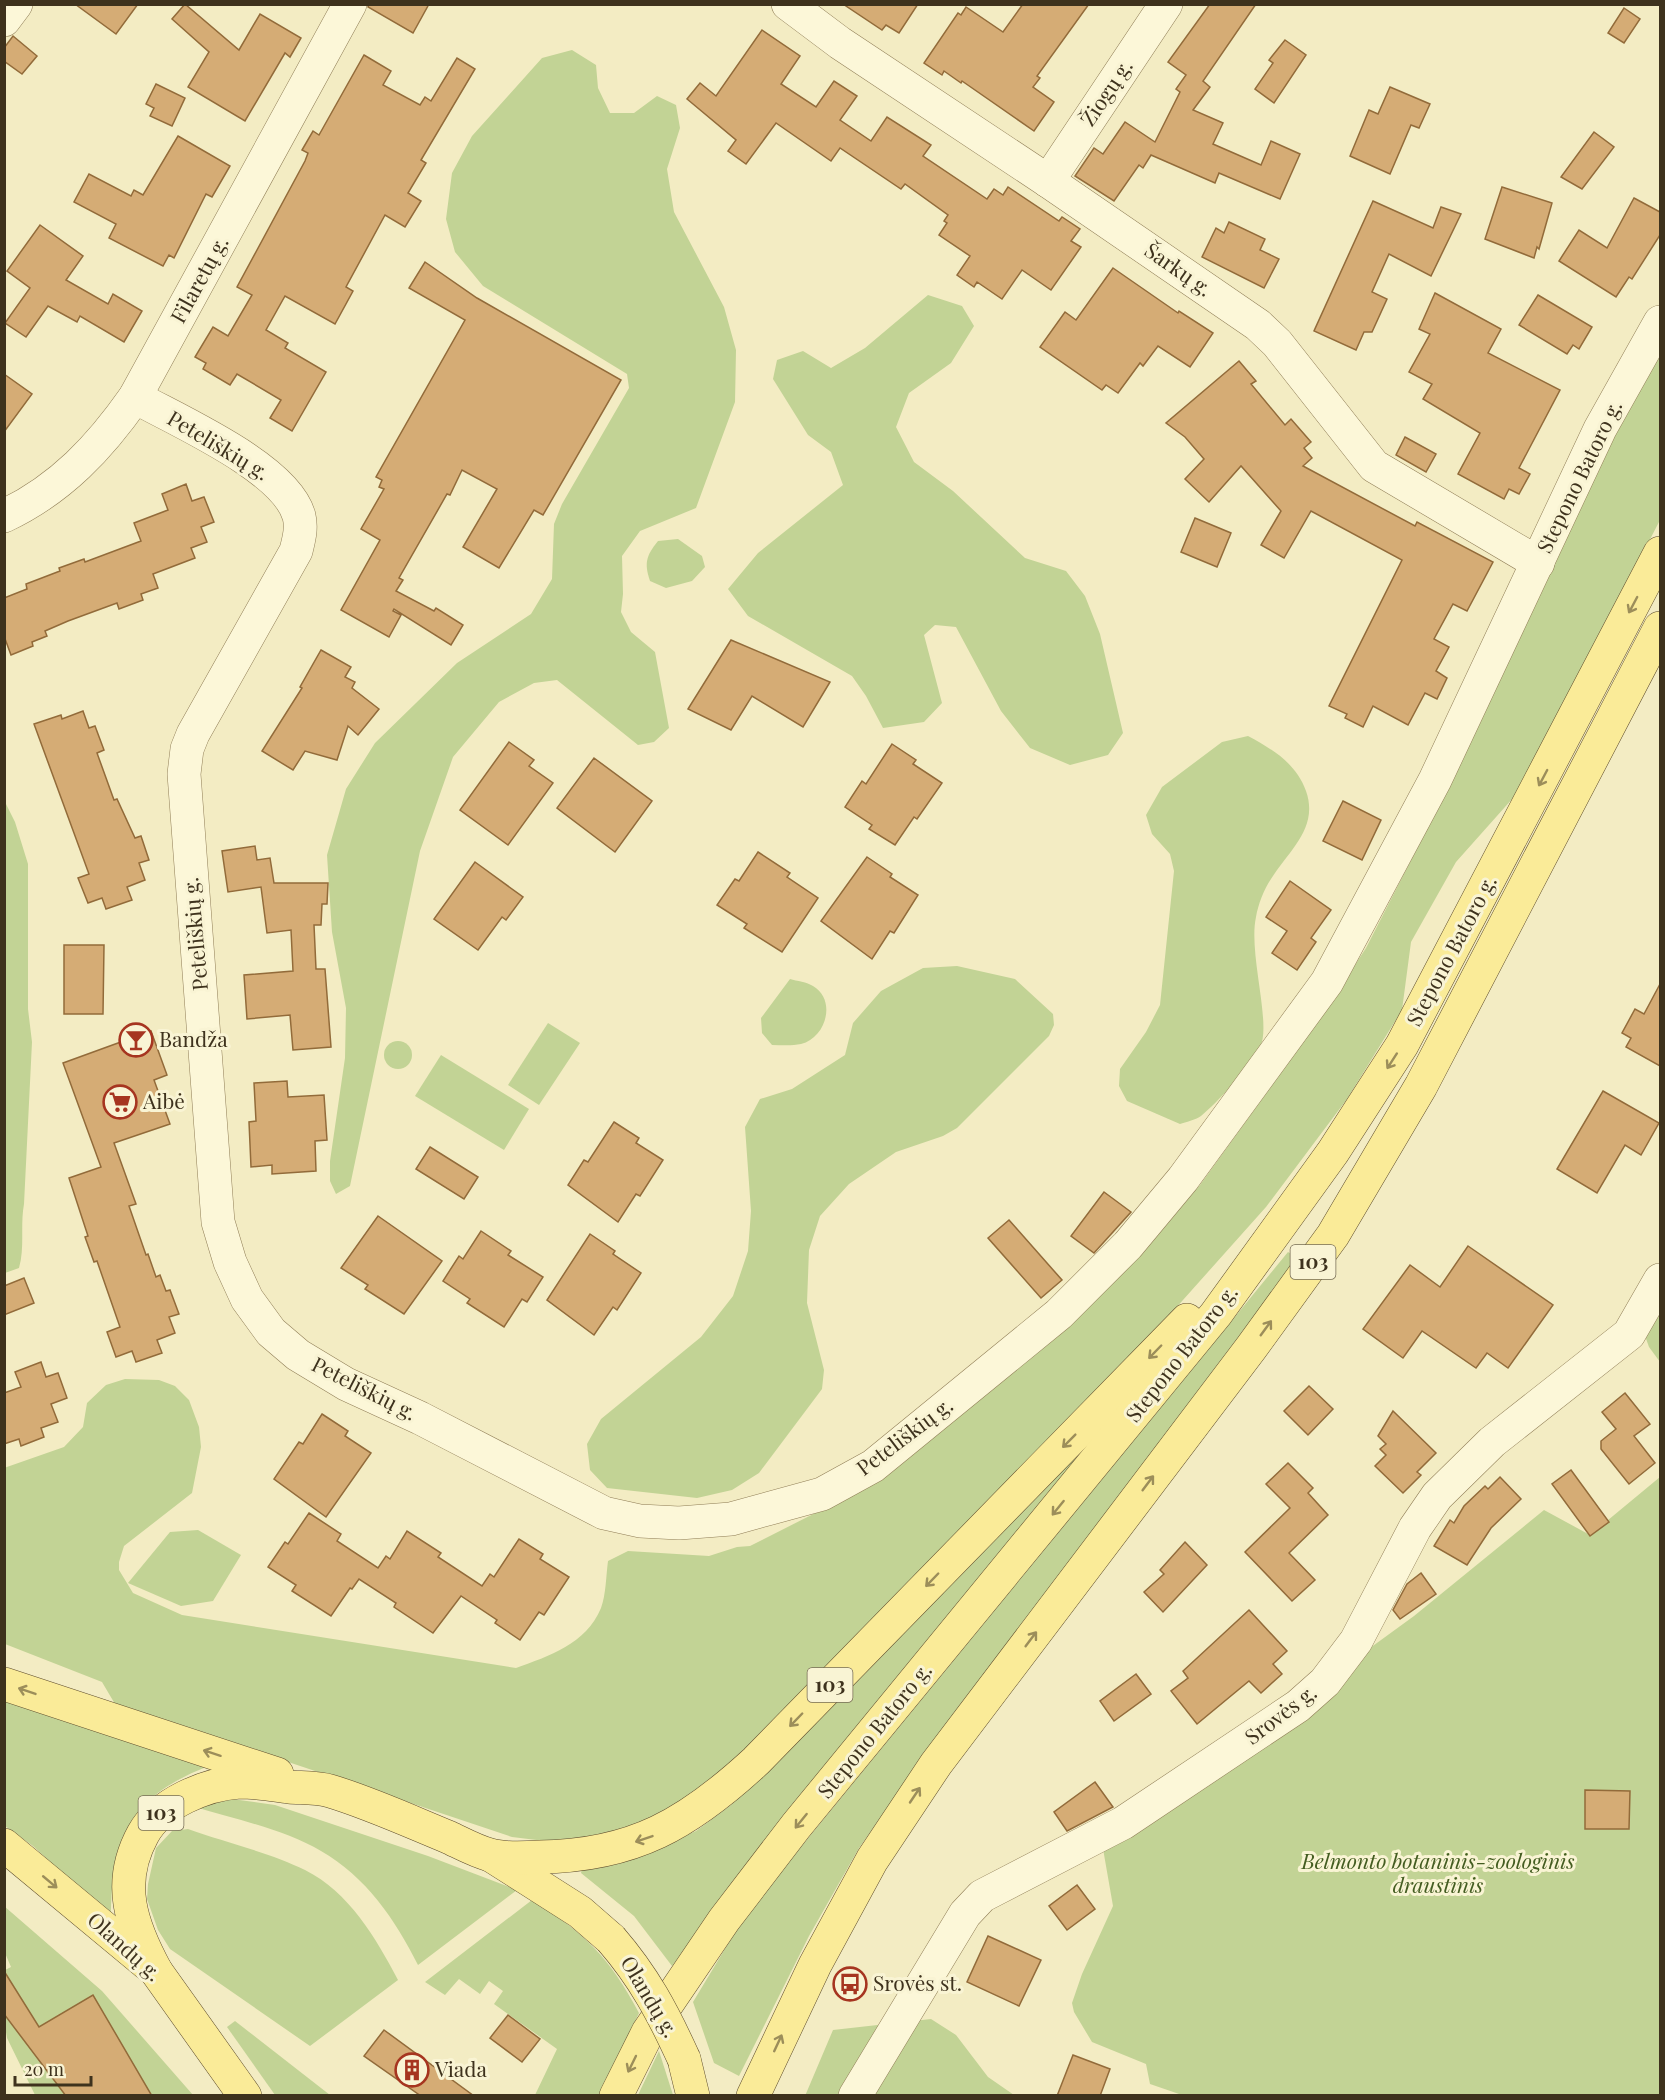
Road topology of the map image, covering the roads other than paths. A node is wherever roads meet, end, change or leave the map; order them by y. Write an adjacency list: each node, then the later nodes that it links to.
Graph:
1 (16, 4): 5 (street)
2 (350, 4): 8 (street, Filaretų g.)
3 (788, 4): 6 (street, Šarkų g.)
4 (1166, 4): 6 (street, Žiogų g.)
5 (4, 20)
6 (1048, 180): 11 (street, Šarkų g.)
7 (1660, 322): 11 (street, Stepono Batoro g.)
8 (135, 397): 9 (street, Filaretų g.); 14 (street, Peteliškių g.)
9 (4, 516)
10 (1660, 553): 13 (main road, Stepono Batoro g. / 103, one-way to 13)
11 (1539, 563): 14 (street, Stepono Batoro g.)
12 (1660, 628): 24 (main road, Stepono Batoro g. / 103, one-way to 12)
13 (1284, 1220): 19 (main road, 103, one-way to 19); 22 (main road, Stepono Batoro g., one-way to 22)
14 (1128, 1245)
15 (1660, 1281): 25 (street, Srovės g.)
16 (4, 1683): 17 (main road, 103, one-way to 16)
17 (328, 1790): 19 (main road, 103); 20 (main road, 103)
18 (4, 1845): 20 (main road, Olandų g. / 103, one-way to 20)
19 (491, 1855): 23 (main road, Olandų g., bridge)
20 (156, 1971): 21 (main road, Olandų g. / 103)
21 (245, 2096)
22 (616, 2096)
23 (693, 2096)
24 (753, 2096)
25 (855, 2096)

